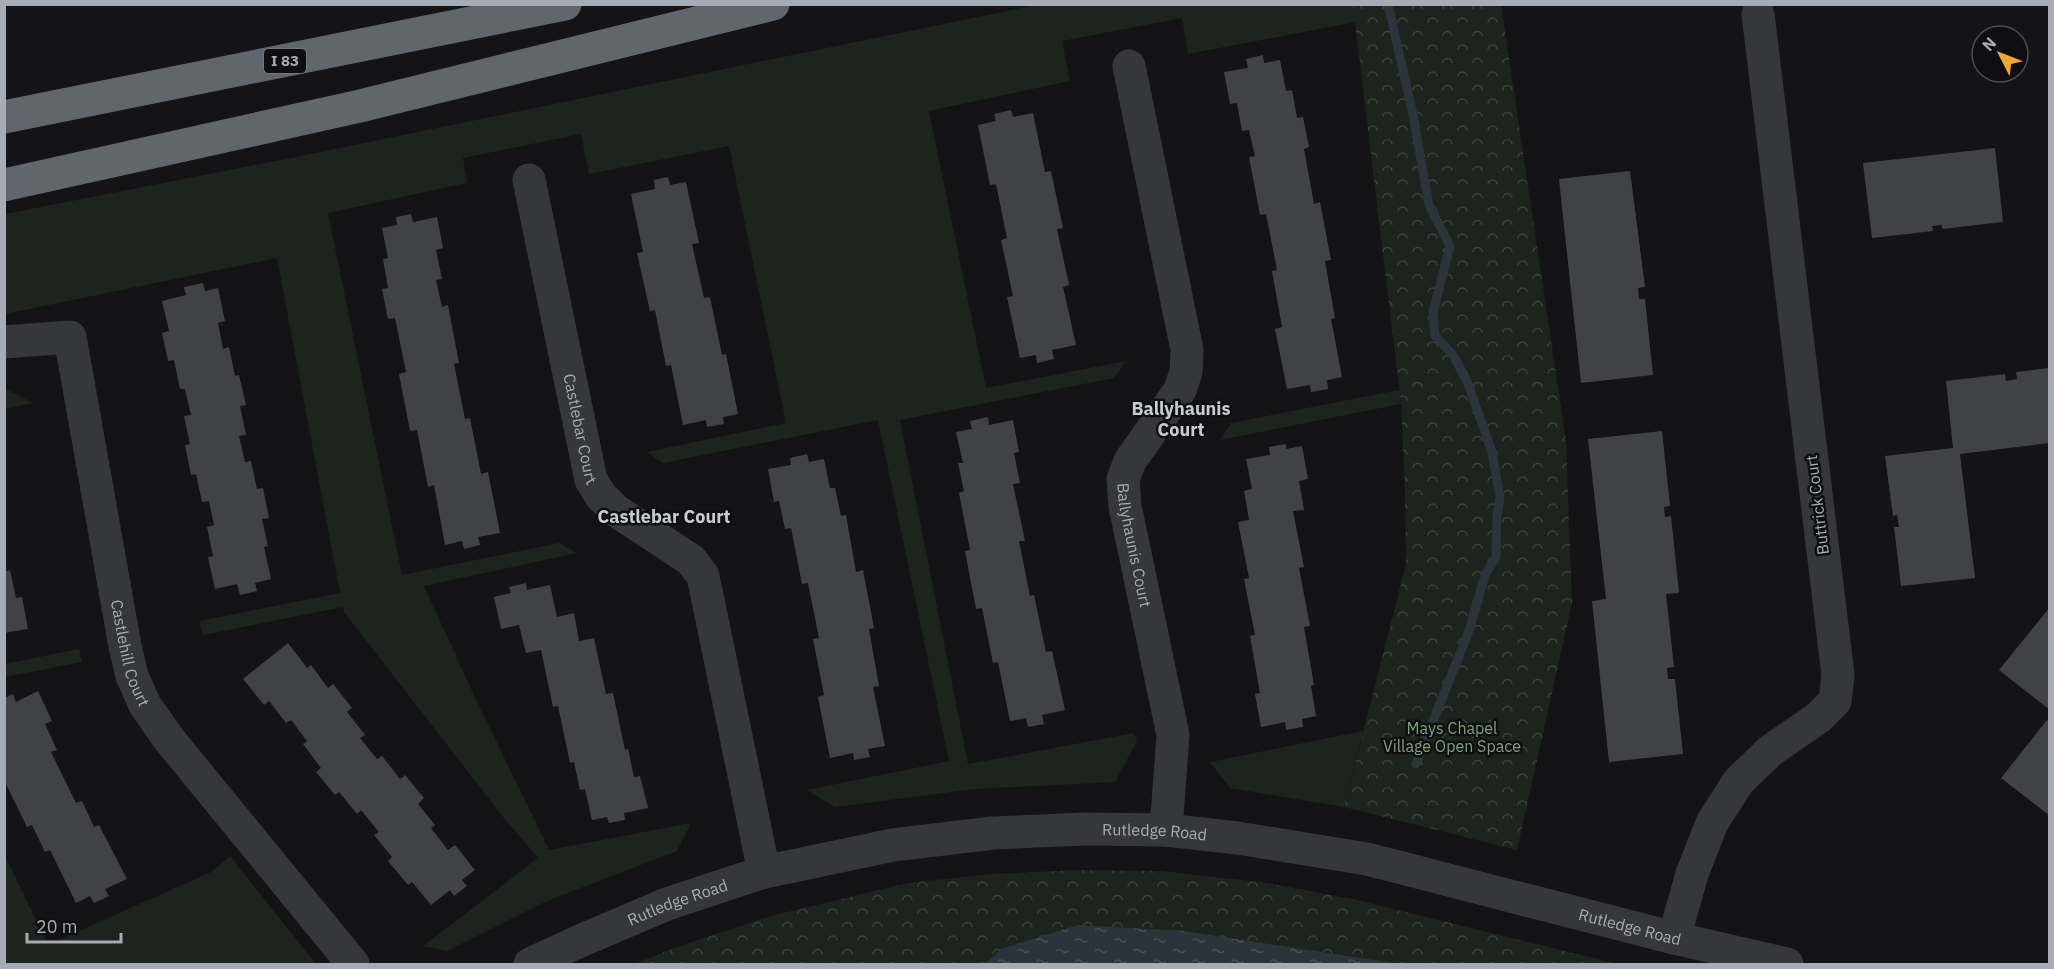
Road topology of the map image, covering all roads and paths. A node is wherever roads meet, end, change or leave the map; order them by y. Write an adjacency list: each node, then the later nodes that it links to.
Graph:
1 (565, 4): 5 (highway, I 83)
2 (772, 4): 7 (highway)
3 (1758, 14): 11 (street, Buttrick Court)
4 (1129, 66): 9 (street, Ballyhaunis Court)
5 (4, 117)
6 (529, 180): 10 (street, Castlebar Court)
7 (4, 185)
8 (4, 342): 12 (street, Castlehill Court)
9 (1166, 830): 10 (street, Rutledge Road); 11 (street, Rutledge Road)
10 (764, 872): 13 (street, Rutledge Road)
11 (1674, 938): 14 (street, Rutledge Road)
12 (353, 964)
13 (530, 964)
14 (1787, 964)

